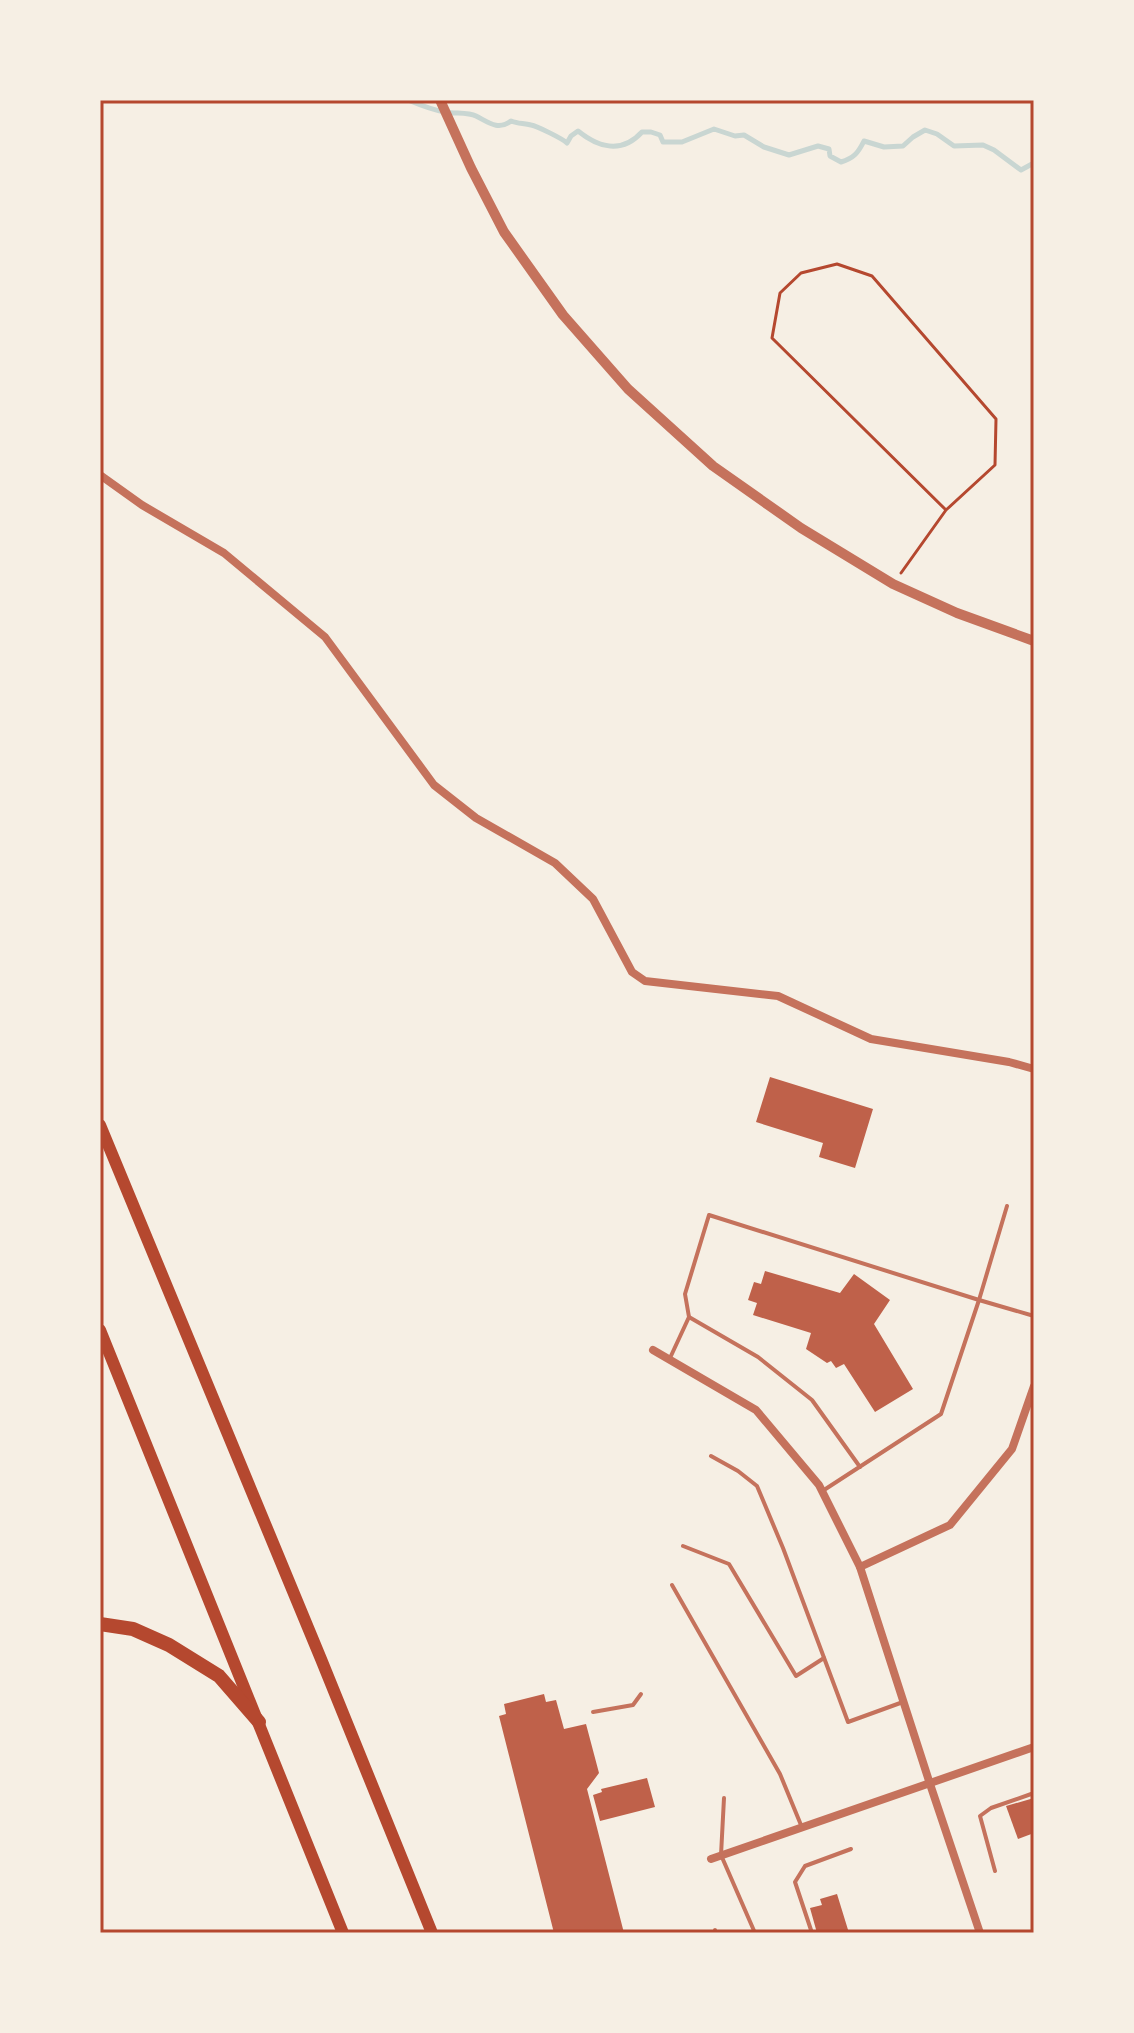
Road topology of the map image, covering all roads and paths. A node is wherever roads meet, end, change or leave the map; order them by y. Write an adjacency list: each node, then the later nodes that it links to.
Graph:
1 (440, 100): 4 (street)
2 (100, 475): 6 (street)
3 (946, 510): 3 (path); 4 (path)
4 (893, 584): 5 (street)
5 (1034, 641)
6 (1034, 1069)
7 (100, 1125): 39 (main road)
8 (1007, 1206): 9 (lane)
9 (979, 1300): 10 (lane); 11 (lane); 18 (lane)
10 (1034, 1316)
11 (689, 1317): 14 (lane); 18 (lane)
12 (100, 1330): 28 (main road)
13 (653, 1350): 14 (street)
14 (670, 1360): 19 (street)
15 (1034, 1386): 16 (street)
16 (1032, 1399): 21 (street)
17 (711, 1456): 24 (lane)
18 (860, 1467): 19 (lane)
19 (822, 1491): 21 (street)
20 (683, 1546): 24 (lane)
21 (860, 1567): 26 (street)
22 (672, 1585): 33 (lane)
23 (100, 1624): 28 (highway)
24 (824, 1658): 26 (lane)
25 (641, 1694): 27 (lane)
26 (903, 1702): 30 (street)
27 (593, 1712)
28 (259, 1722): 38 (main road)
29 (1034, 1747): 30 (street)
30 (930, 1784): 33 (street); 42 (street)
31 (1034, 1793): 37 (lane)
32 (724, 1798): 35 (lane)
33 (802, 1828): 35 (street)
34 (851, 1849): 41 (lane)
35 (721, 1855): 36 (street); 40 (lane)
36 (711, 1859)
37 (995, 1871)
38 (343, 1933)
39 (432, 1933)
40 (755, 1933)
41 (812, 1933)
42 (980, 1933)

